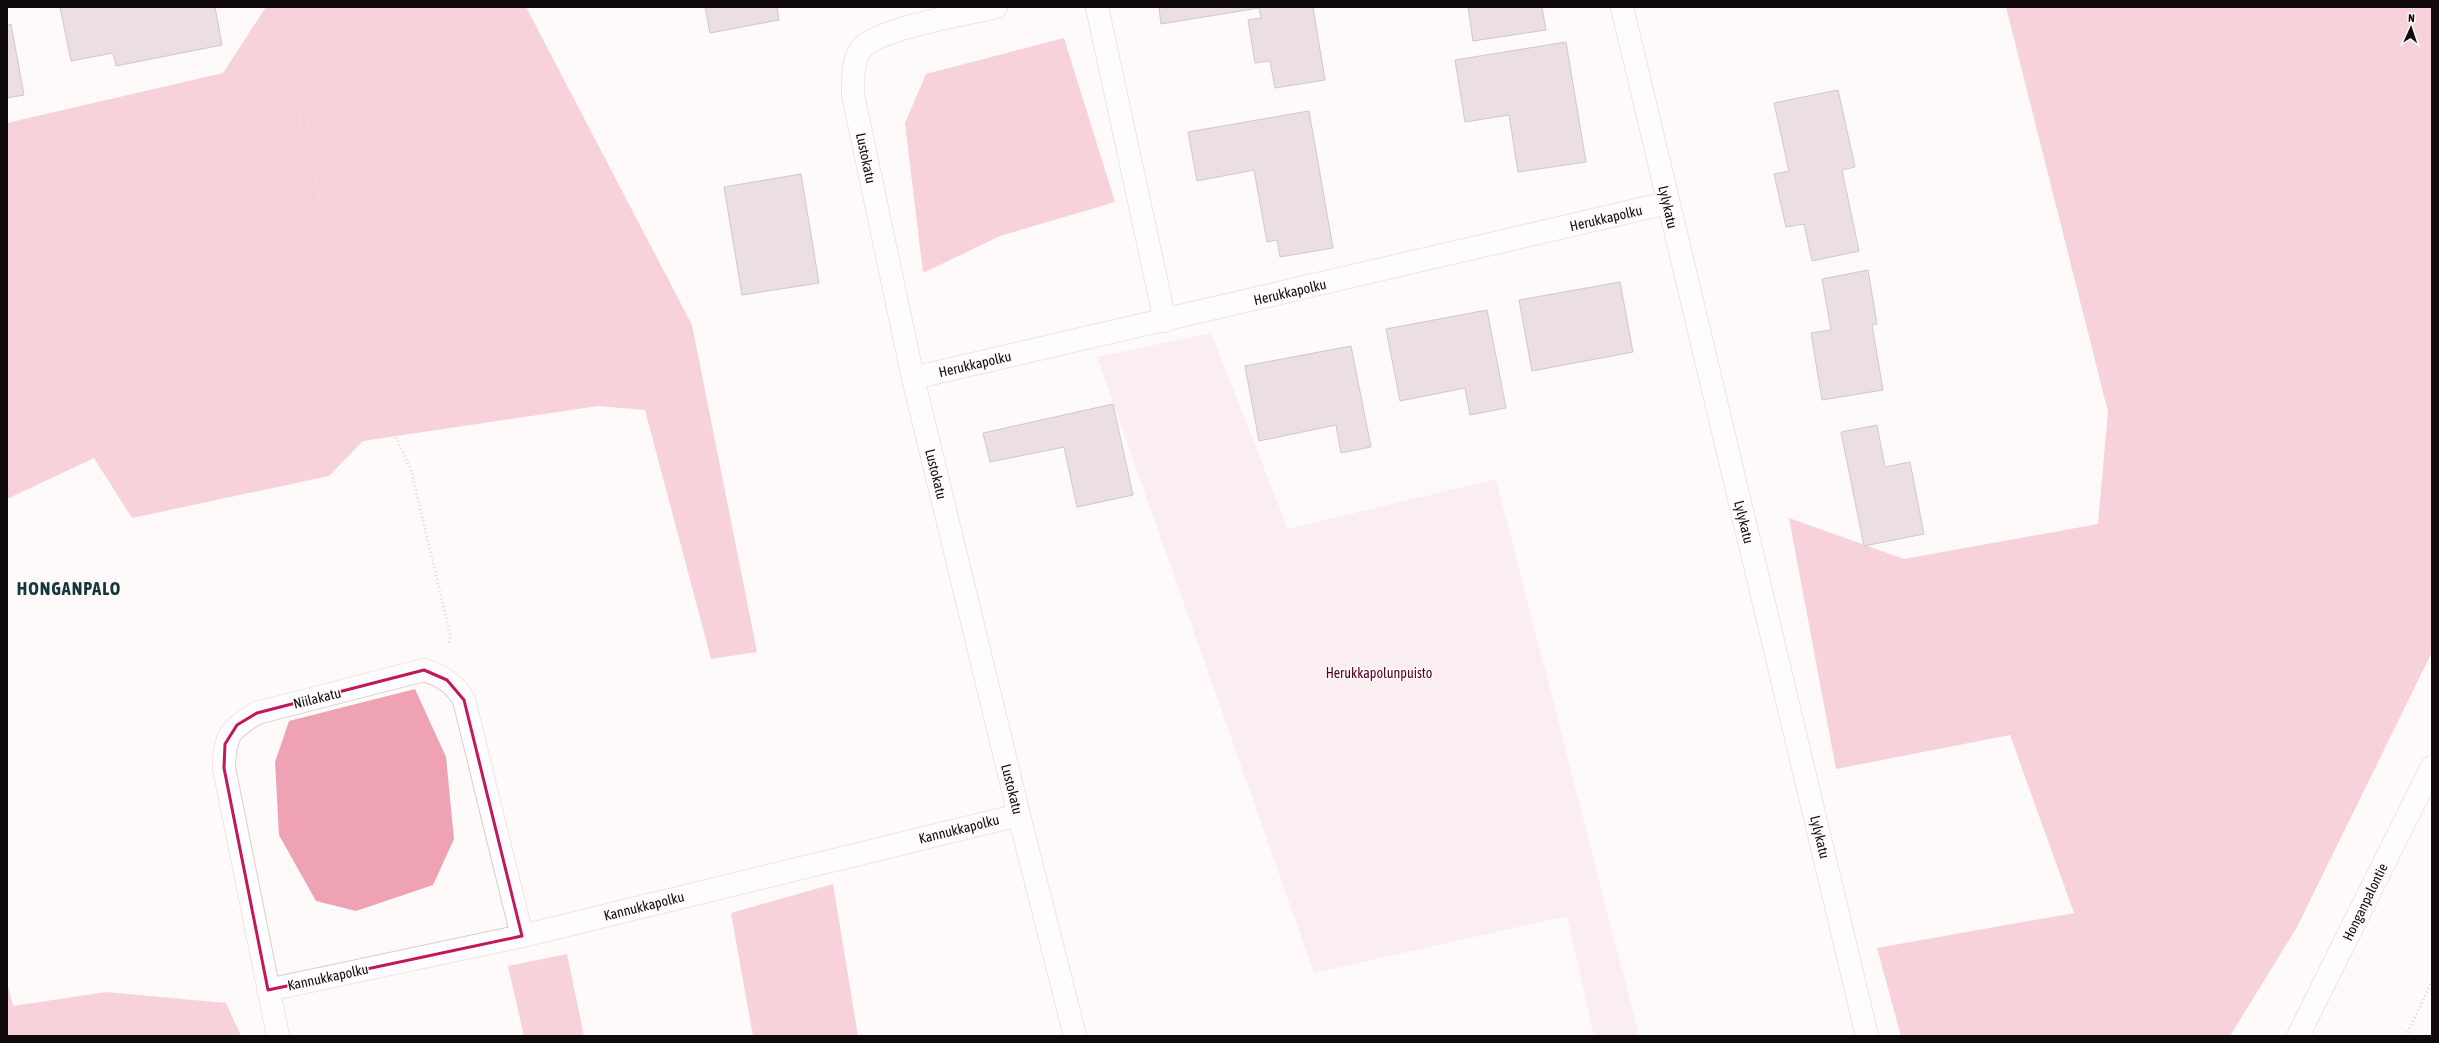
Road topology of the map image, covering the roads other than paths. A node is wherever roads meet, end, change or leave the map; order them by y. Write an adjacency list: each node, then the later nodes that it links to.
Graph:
1 (996, 7): 6 (street, Lustokatu)
2 (1098, 7): 5 (street)
3 (1622, 7): 4 (street, Lylykatu)
4 (1668, 204): 5 (street, Herukkapolku); 13 (street, Lylykatu)
5 (1165, 321): 6 (street, Herukkapolku)
6 (913, 378): 8 (street, Lustokatu)
7 (2432, 767): 14 (street, Honganpalontie)
8 (1018, 815): 9 (street, Kannukkapolku); 12 (street, Lustokatu)
9 (522, 936): 10 (street, Kannukkapolku); 10 (street, Niilakatu)
10 (268, 990): 11 (street, Niilakatu)
11 (278, 1036)
12 (1075, 1036)
13 (1868, 1036)
14 (2298, 1036)

